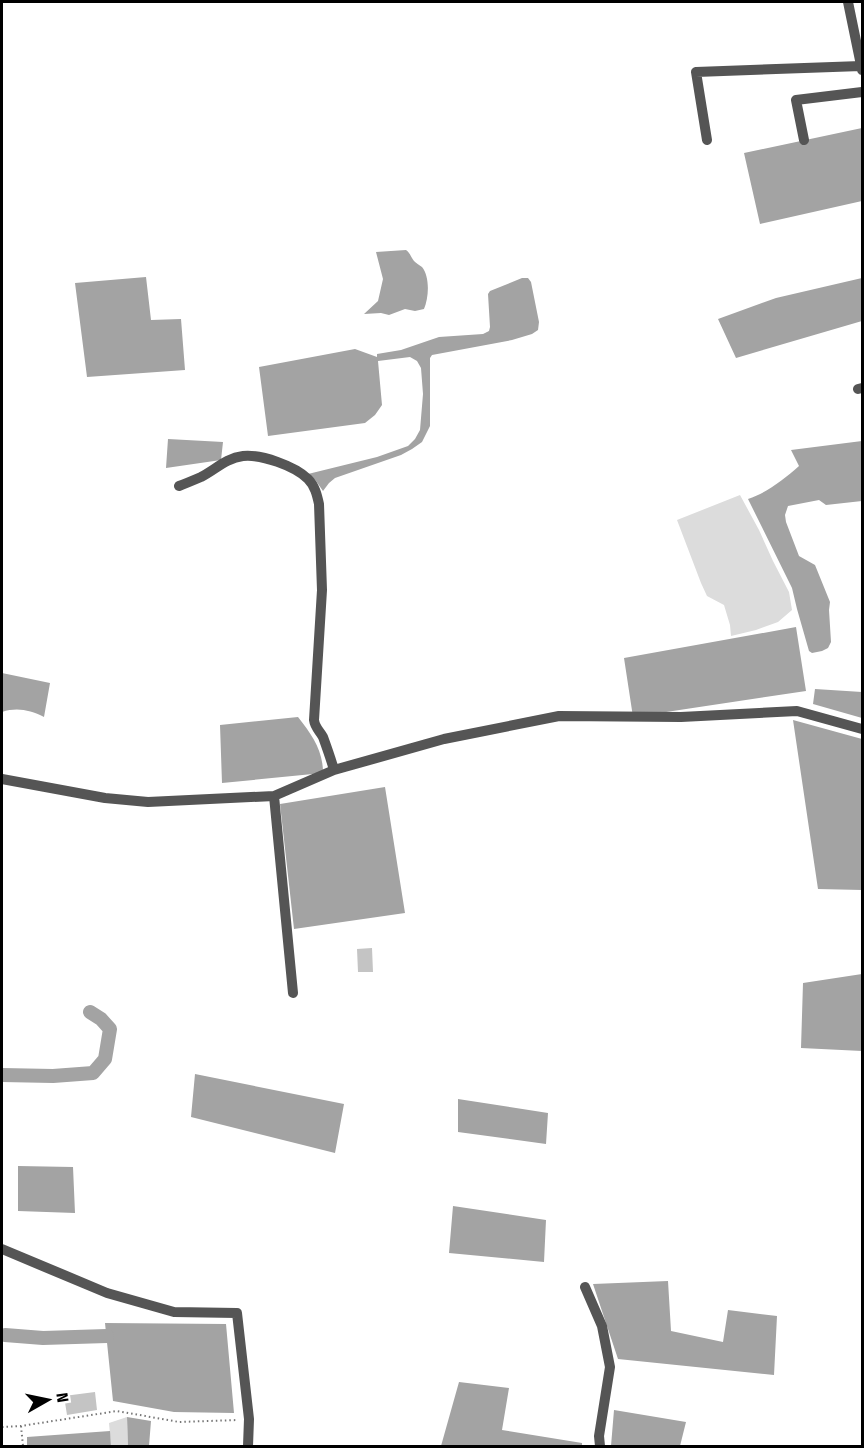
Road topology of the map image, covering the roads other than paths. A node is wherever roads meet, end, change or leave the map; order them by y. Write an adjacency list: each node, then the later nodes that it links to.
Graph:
1 (848, 2): 2 (street)
2 (862, 68): 4 (street)
3 (862, 92): 5 (street)
4 (707, 140)
5 (804, 140)
6 (179, 486): 8 (street)
7 (862, 729): 8 (street)
8 (334, 770): 10 (street)
9 (2, 779): 10 (street)
10 (274, 796): 11 (street)
11 (293, 993)
12 (2, 1249): 14 (street)
13 (585, 1287): 15 (street)
14 (248, 1446)
15 (600, 1446)

